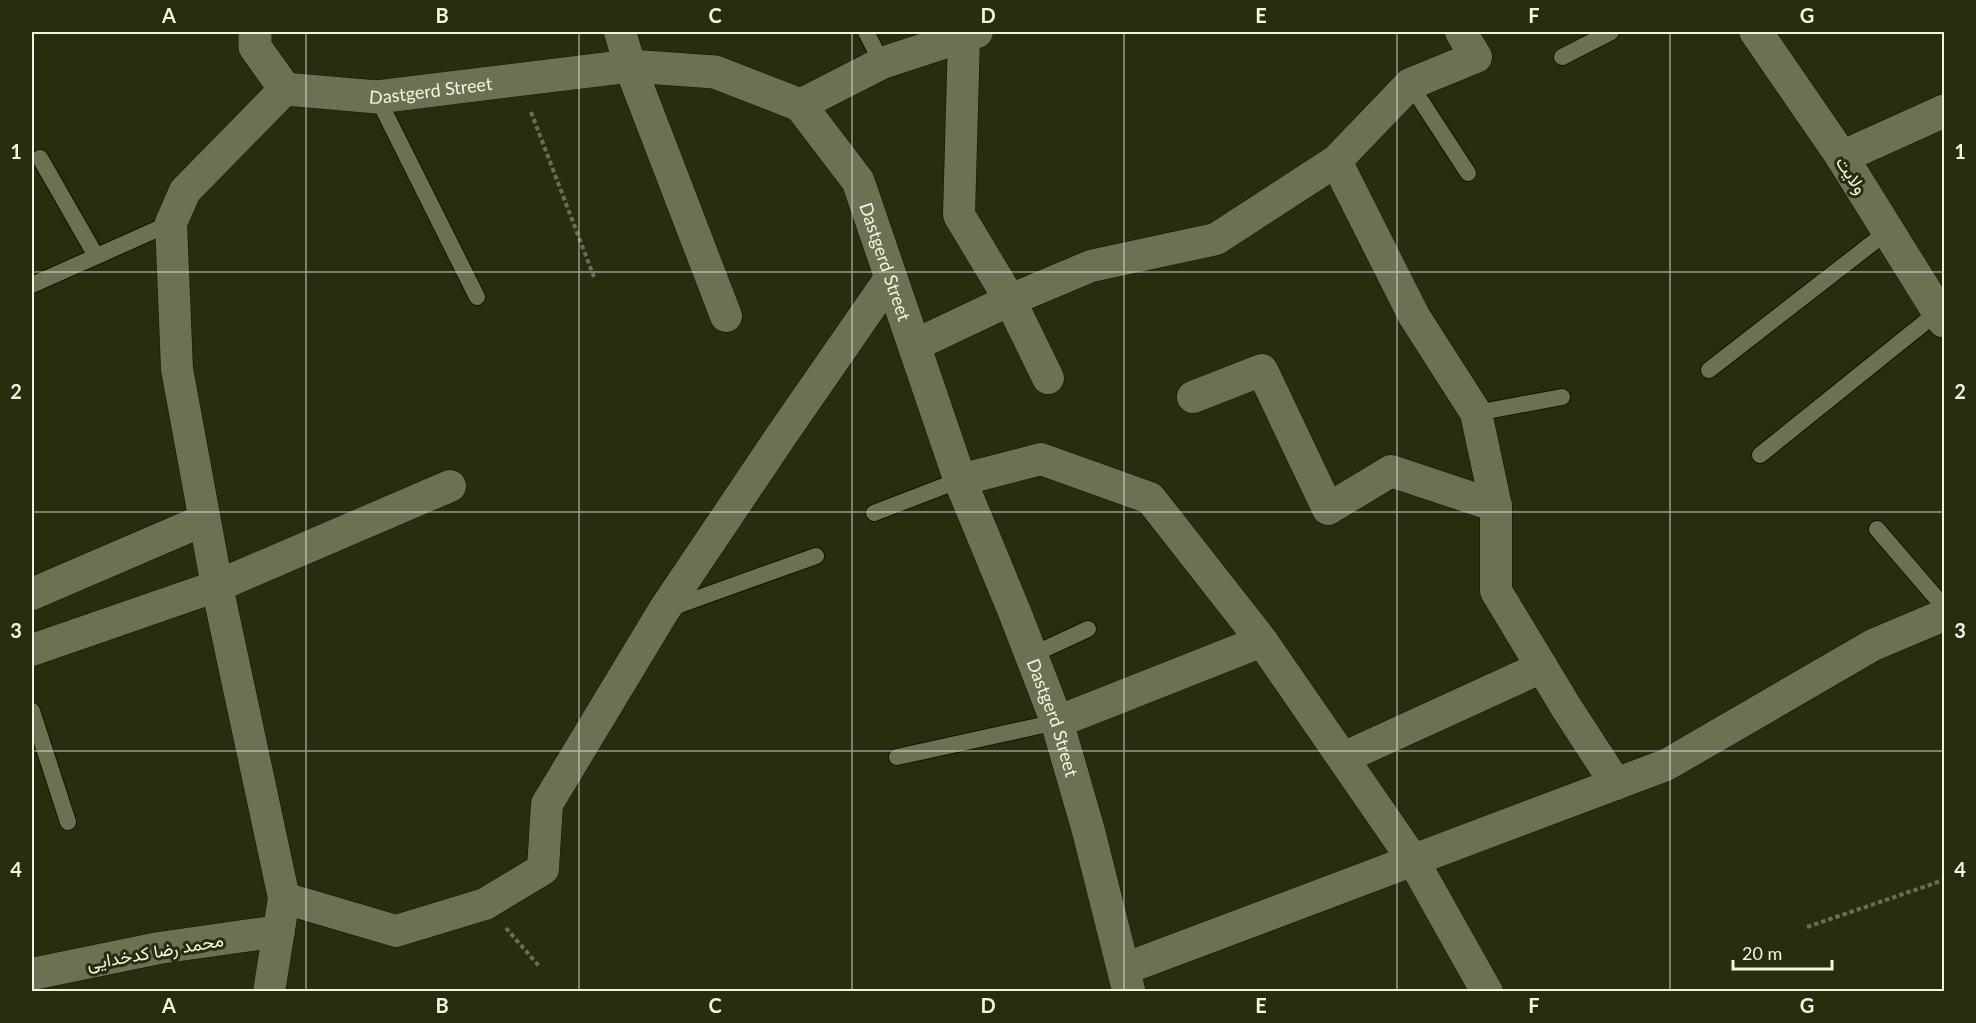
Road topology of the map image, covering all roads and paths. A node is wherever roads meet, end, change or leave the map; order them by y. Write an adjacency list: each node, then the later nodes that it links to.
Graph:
1 (255, 32): 13 (main road)
2 (620, 32): 10 (street)
3 (866, 32): 9 (lane)
4 (1461, 32): 12 (street)
5 (1611, 32): 8 (lane)
6 (1756, 32): 17 (main road, ولایت)
7 (971, 34): 9 (street); 28 (street)
8 (1562, 57)
9 (882, 63): 15 (street)
10 (630, 66): 11 (main road, Dastgerd Street); 15 (main road, Dastgerd Street); 29 (street)
11 (519, 80): 14 (main road, Dastgerd Street); 24 (path)
12 (1410, 84): 19 (street); 20 (lane)
13 (285, 89): 14 (main road, Dastgerd Street); 21 (street)
14 (377, 97): 27 (lane)
15 (800, 105): 25 (main road, Dastgerd Street)
16 (1944, 111): 17 (main road)
17 (1842, 157): 22 (main road, ولایت)
18 (40, 158): 23 (lane)
19 (1336, 161): 28 (street); 36 (street)
20 (1468, 173)
21 (171, 223): 23 (lane); 42 (street)
22 (1888, 231): 30 (main road, ولایت); 32 (lane)
23 (96, 256): 26 (lane)
24 (594, 277)
25 (891, 277): 31 (main road, Dastgerd Street); 48 (street)
26 (32, 285)
27 (477, 297)
28 (1010, 300): 31 (street); 33 (street)
29 (726, 316)
30 (1941, 316): 37 (lane)
31 (915, 345): 38 (main road, Dastgerd Street)
32 (1709, 370)
33 (1048, 378)
34 (1193, 397): 40 (street)
35 (1562, 397): 36 (lane)
36 (1476, 412): 40 (street)
37 (1760, 455)
38 (960, 480): 41 (lane); 51 (street); 53 (main road, Dastgerd Street)
39 (450, 486): 45 (street)
40 (1496, 506): 54 (street)
41 (874, 513)
42 (204, 520): 45 (street); 46 (street)
43 (1877, 529): 47 (lane)
44 (816, 556): 48 (lane)
45 (217, 586): 52 (street); 63 (street)
46 (32, 594)
47 (1944, 607)
48 (664, 610): 64 (street)
49 (1944, 615): 59 (street)
50 (1088, 629): 53 (lane)
51 (1262, 641): 56 (street); 58 (street)
52 (32, 650)
53 (1032, 655): 56 (main road, Dastgerd Street)
54 (1542, 667): 58 (street); 59 (street)
55 (32, 711): 60 (lane)
56 (1057, 722): 57 (lane); 69 (main road, Dastgerd Street)
57 (897, 757)
58 (1343, 759): 61 (street)
59 (1616, 784): 61 (street)
60 (68, 822)
61 (1413, 860): 69 (street); 71 (street)
62 (1944, 880): 65 (path)
63 (285, 898): 64 (street); 66 (street)
64 (485, 904): 67 (path)
65 (1807, 927)
66 (279, 931): 68 (street, محمد رضا کدخدایی); 70 (street)
67 (539, 966)
68 (32, 974)
69 (1126, 980)
70 (268, 992)
71 (1487, 992)

